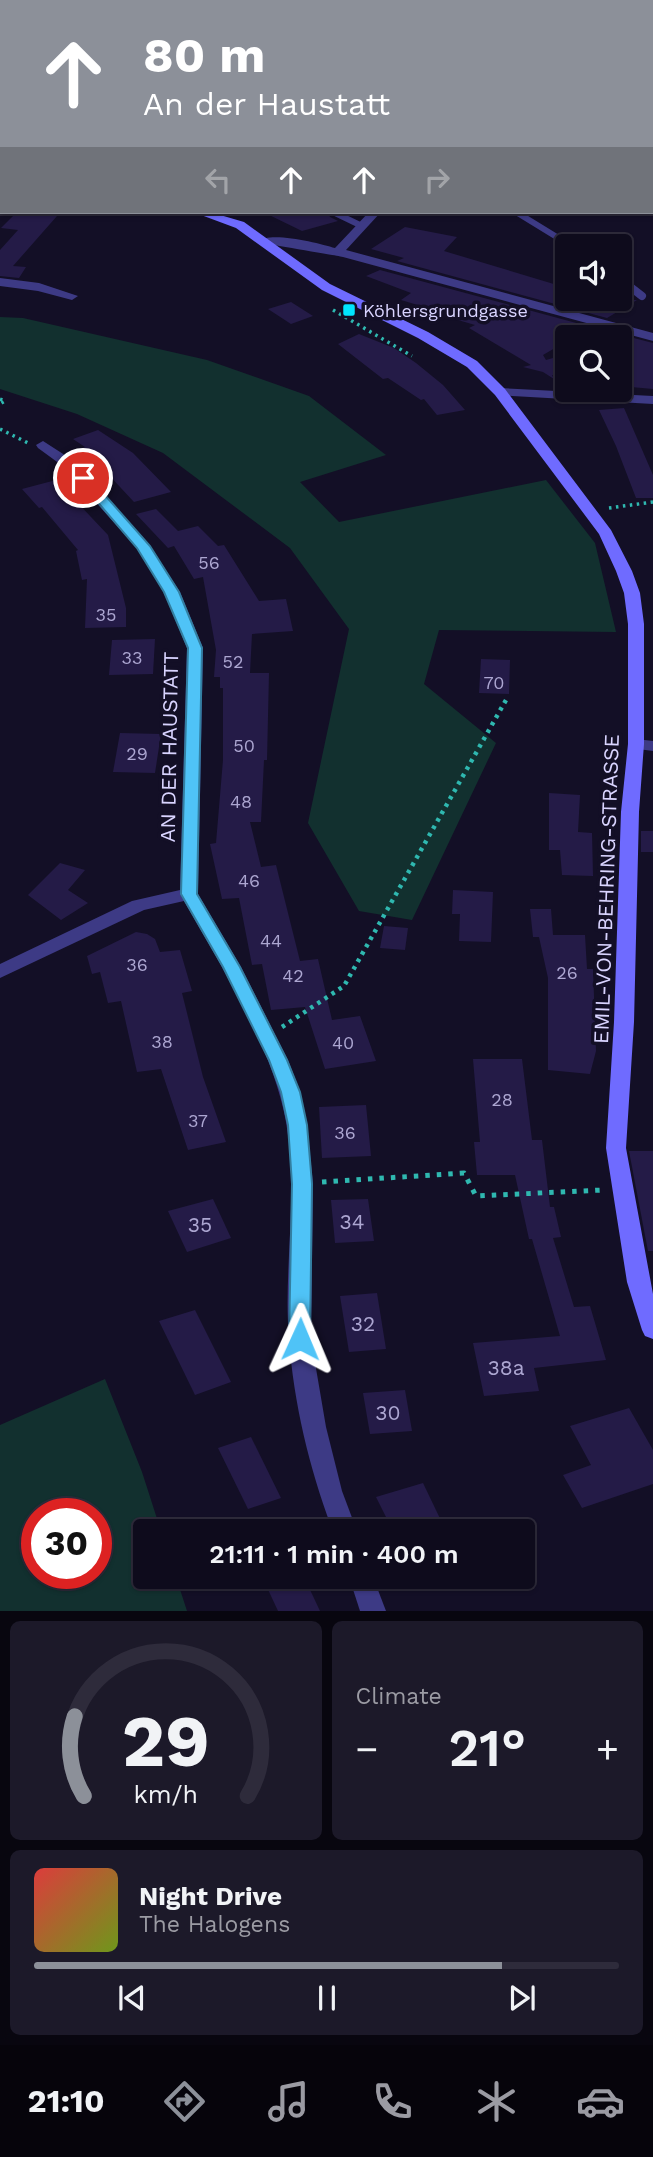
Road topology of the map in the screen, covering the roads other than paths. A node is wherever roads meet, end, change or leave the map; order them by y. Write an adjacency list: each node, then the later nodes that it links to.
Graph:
1 (206, 214): 7 (main road, EMIL-VON-BEHRING-STRASSE)
2 (337, 214): 5 (lane)
3 (373, 214): 5 (street)
4 (519, 214): 6 (lane)
5 (362, 226): 8 (street)
6 (555, 236)
7 (264, 241): 8 (street); 14 (main road, EMIL-VON-BEHRING-STRASSE)
8 (338, 252): 13 (street)
9 (0, 282): 11 (street)
10 (632, 288): 12 (lane)
11 (72, 296)
12 (642, 296)
13 (653, 337)
14 (500, 393): 15 (street); 17 (main road, EMIL-VON-BEHRING-STRASSE)
15 (653, 399)
16 (43, 446): 18 (street, AN DER HAUSTATT)
17 (644, 745): 20 (main road, EMIL-VON-BEHRING-STRASSE)
18 (189, 894): 19 (street); 21 (street)
19 (0, 972)
20 (653, 1330)
21 (340, 1519)
22 (365, 1589): 23 (street)
23 (373, 1611)

